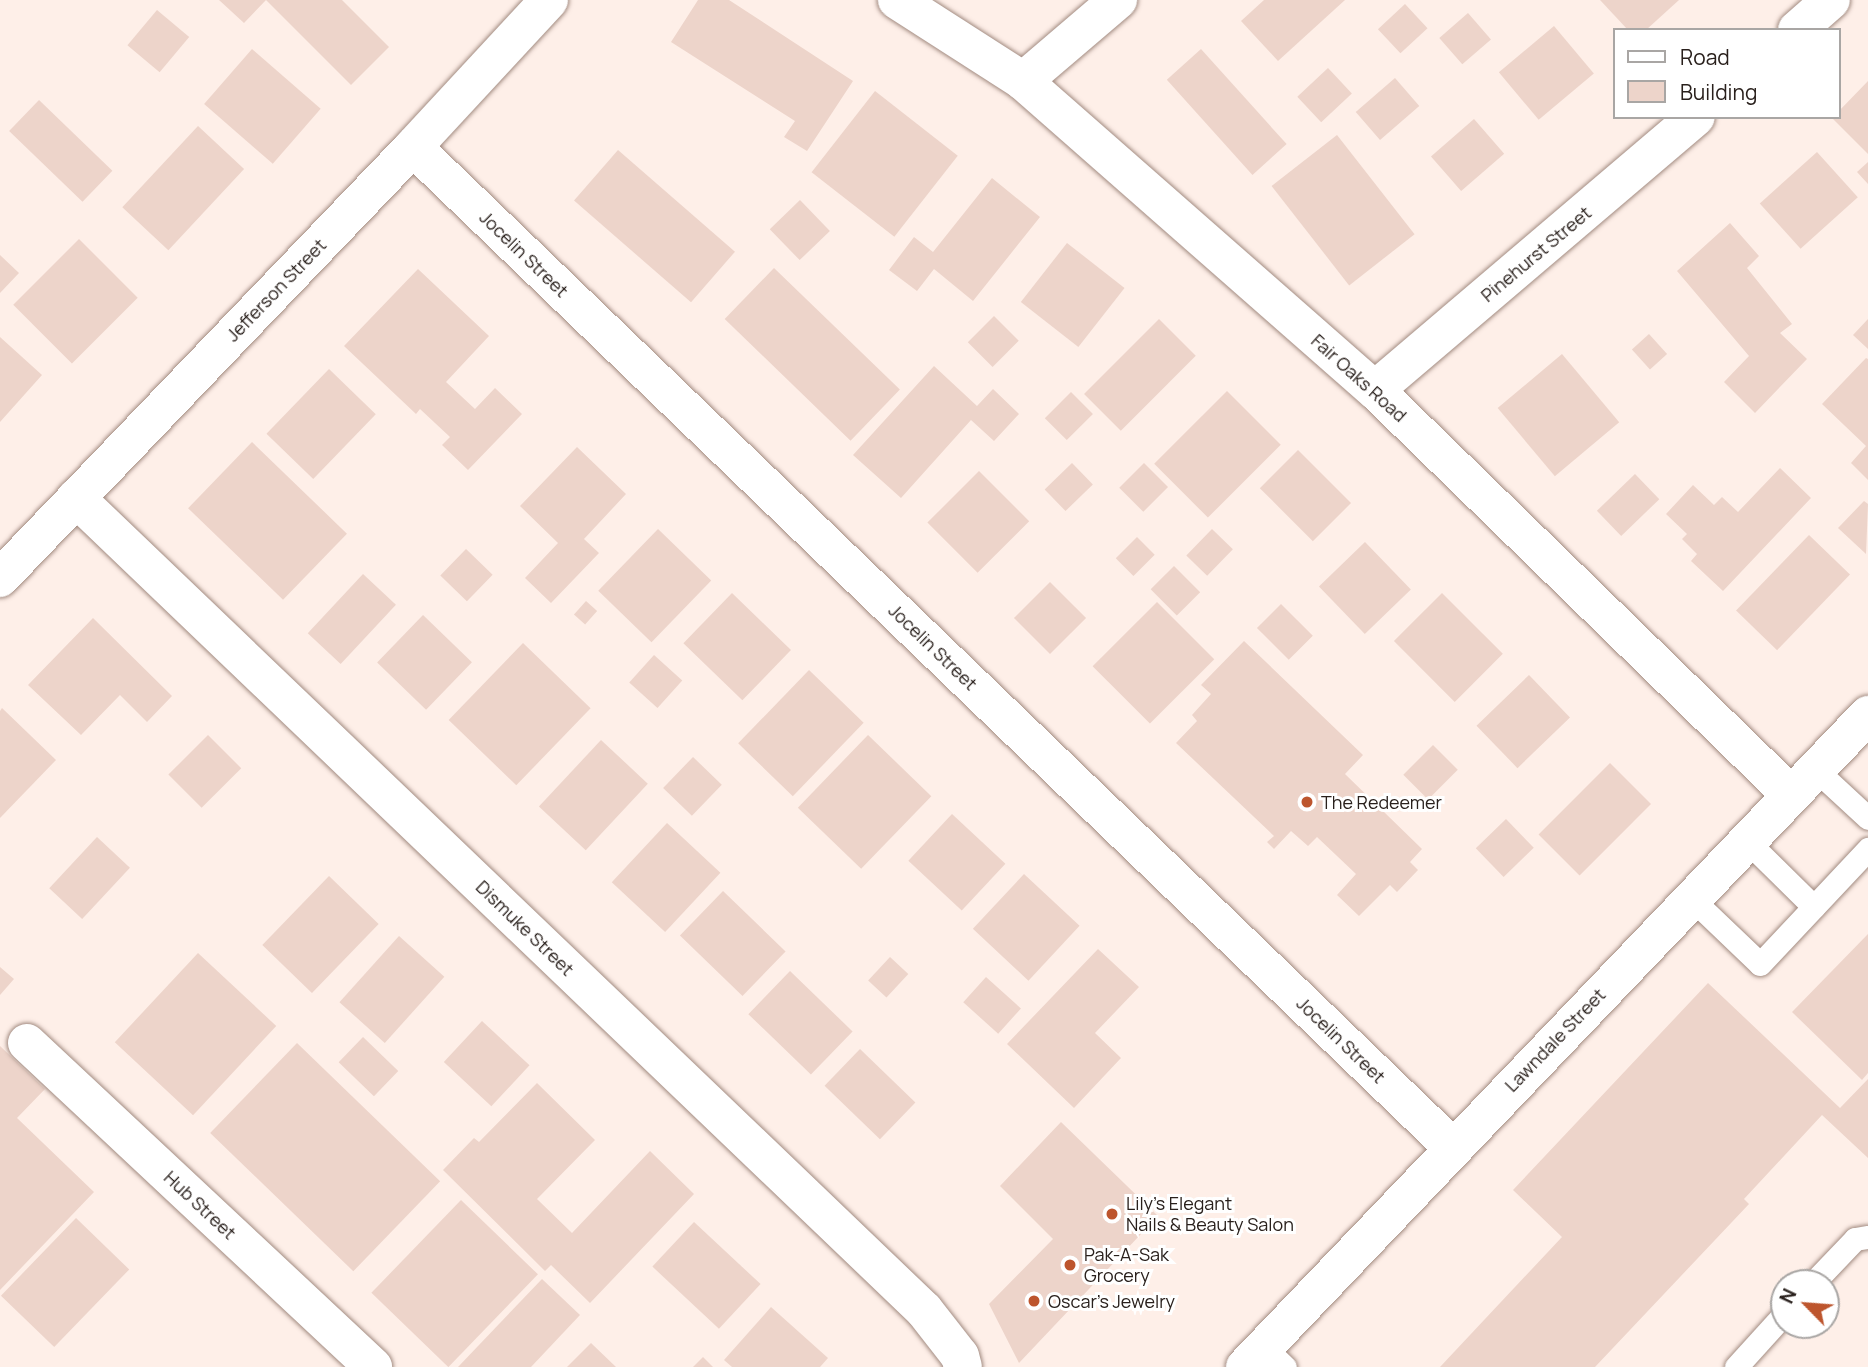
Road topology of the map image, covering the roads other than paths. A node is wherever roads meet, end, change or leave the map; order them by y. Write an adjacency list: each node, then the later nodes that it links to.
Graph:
1 (549, 0): 8 (street, Jefferson Street)
2 (897, 0): 6 (street, Fair Oaks Road)
3 (1118, 0): 6 (street)
4 (1831, 0): 5 (street)
5 (1799, 28)
6 (1023, 81): 9 (street, Fair Oaks Road)
7 (1694, 119): 9 (street, Pinehurst Street)
8 (413, 148): 10 (street, Jefferson Street); 20 (street, Jocelin Street)
9 (1375, 390): 13 (street, Fair Oaks Road)
10 (76, 498): 11 (street, Jefferson Street); 26 (street, Dismuke Street)
11 (0, 578)
12 (1868, 715): 13 (street, Lawndale Street)
13 (1803, 782): 14 (lane); 15 (street, Lawndale Street)
14 (1868, 818)
15 (1746, 840): 17 (street, Lawndale Street); 18 (lane)
16 (1868, 849): 18 (lane)
17 (1691, 898): 18 (lane); 20 (street, Lawndale Street)
18 (1814, 908)
19 (27, 1043): 25 (street, Hub Street)
20 (1452, 1147): 24 (street, Lawndale Street)
21 (1868, 1237): 22 (lane)
22 (1827, 1269)
23 (1770, 1329): 27 (lane)
24 (1265, 1360)
25 (373, 1367)
26 (963, 1367)
27 (1736, 1367)

